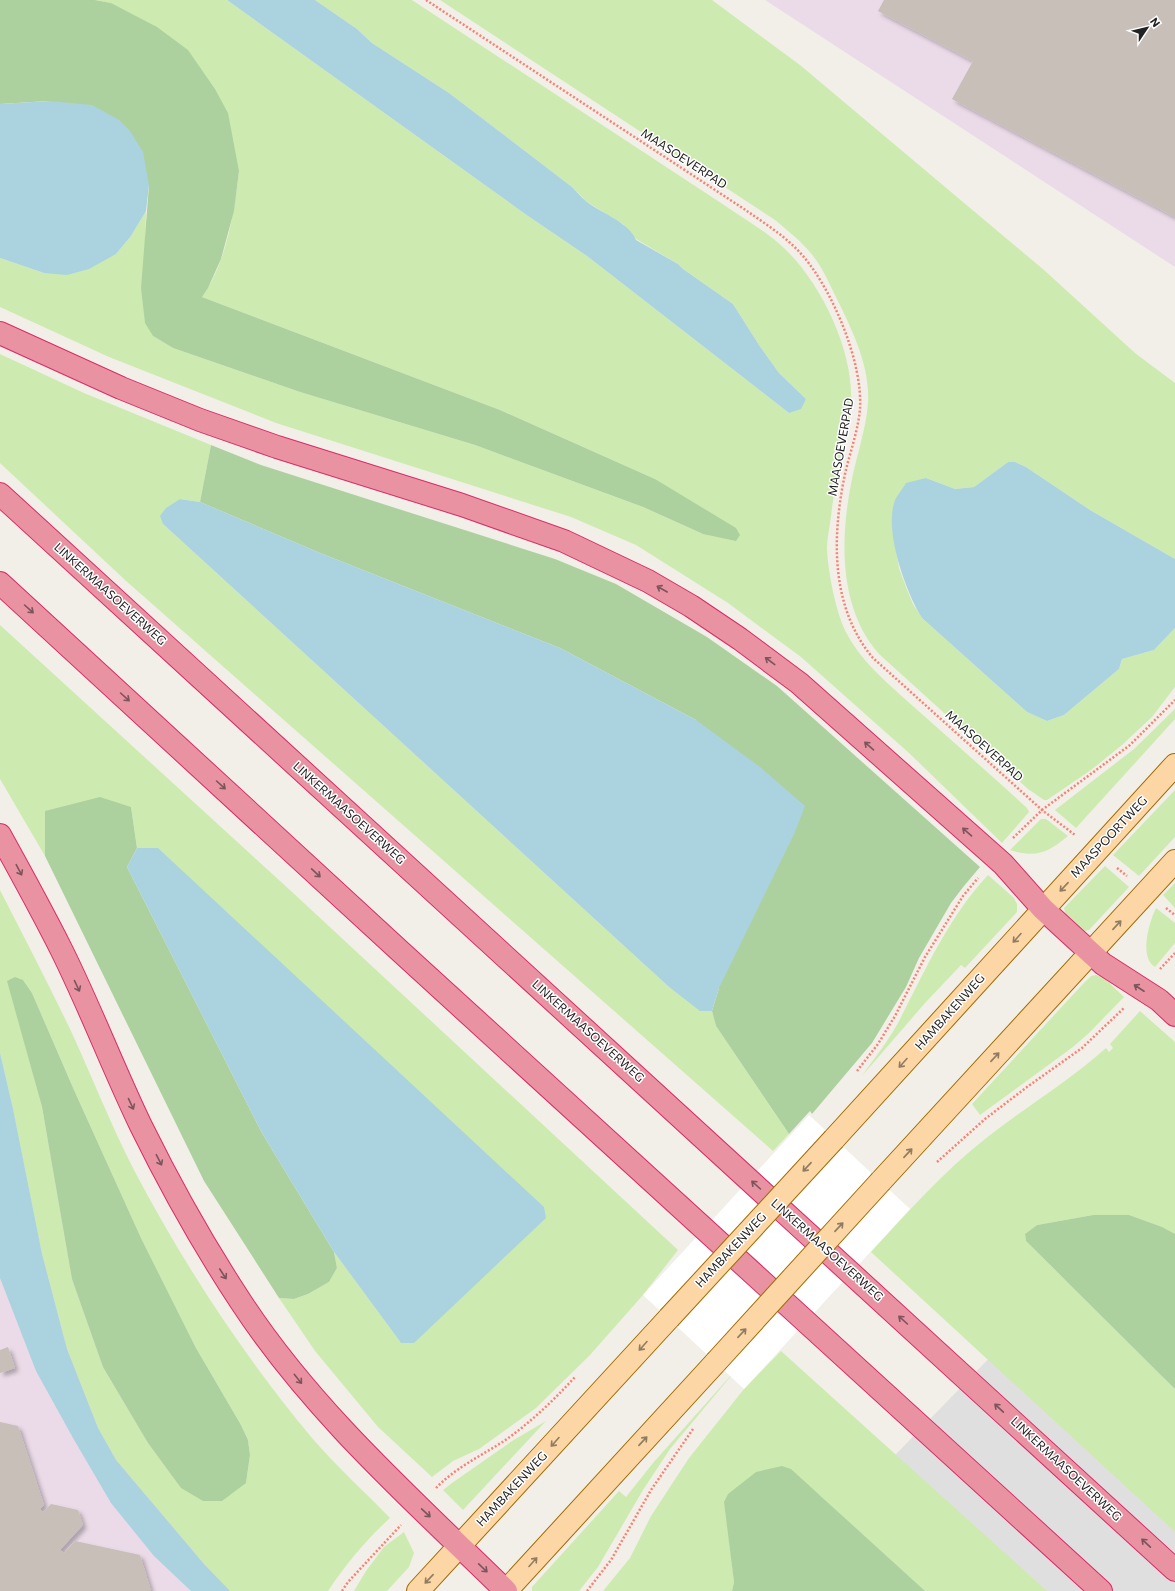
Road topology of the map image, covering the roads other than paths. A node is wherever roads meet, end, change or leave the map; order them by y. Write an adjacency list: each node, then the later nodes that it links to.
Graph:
1 (0, 333): 7 (highway, one-way to 1)
2 (0, 494): 11 (highway, LINKERMAASOEVERWEG, one-way to 2)
3 (0, 583): 14 (highway, one-way to 14)
4 (1175, 765): 7 (main road, MAASPOORTWEG, one-way to 7)
5 (0, 835): 10 (highway, one-way to 10)
6 (1175, 861): 8 (main road, one-way to 6)
7 (1043, 909): 8 (highway); 10 (main road, HAMBAKENWEG, one-way to 10, bridge)
8 (1091, 953): 9 (highway, one-way to 8); 13 (main road, one-way to 8, bridge)
9 (1175, 1016)
10 (460, 1546): 12 (main road, HAMBAKENWEG, one-way to 12); 13 (highway, one-way to 13)
11 (1175, 1570)
12 (418, 1591)
13 (506, 1591)
14 (1102, 1591)

